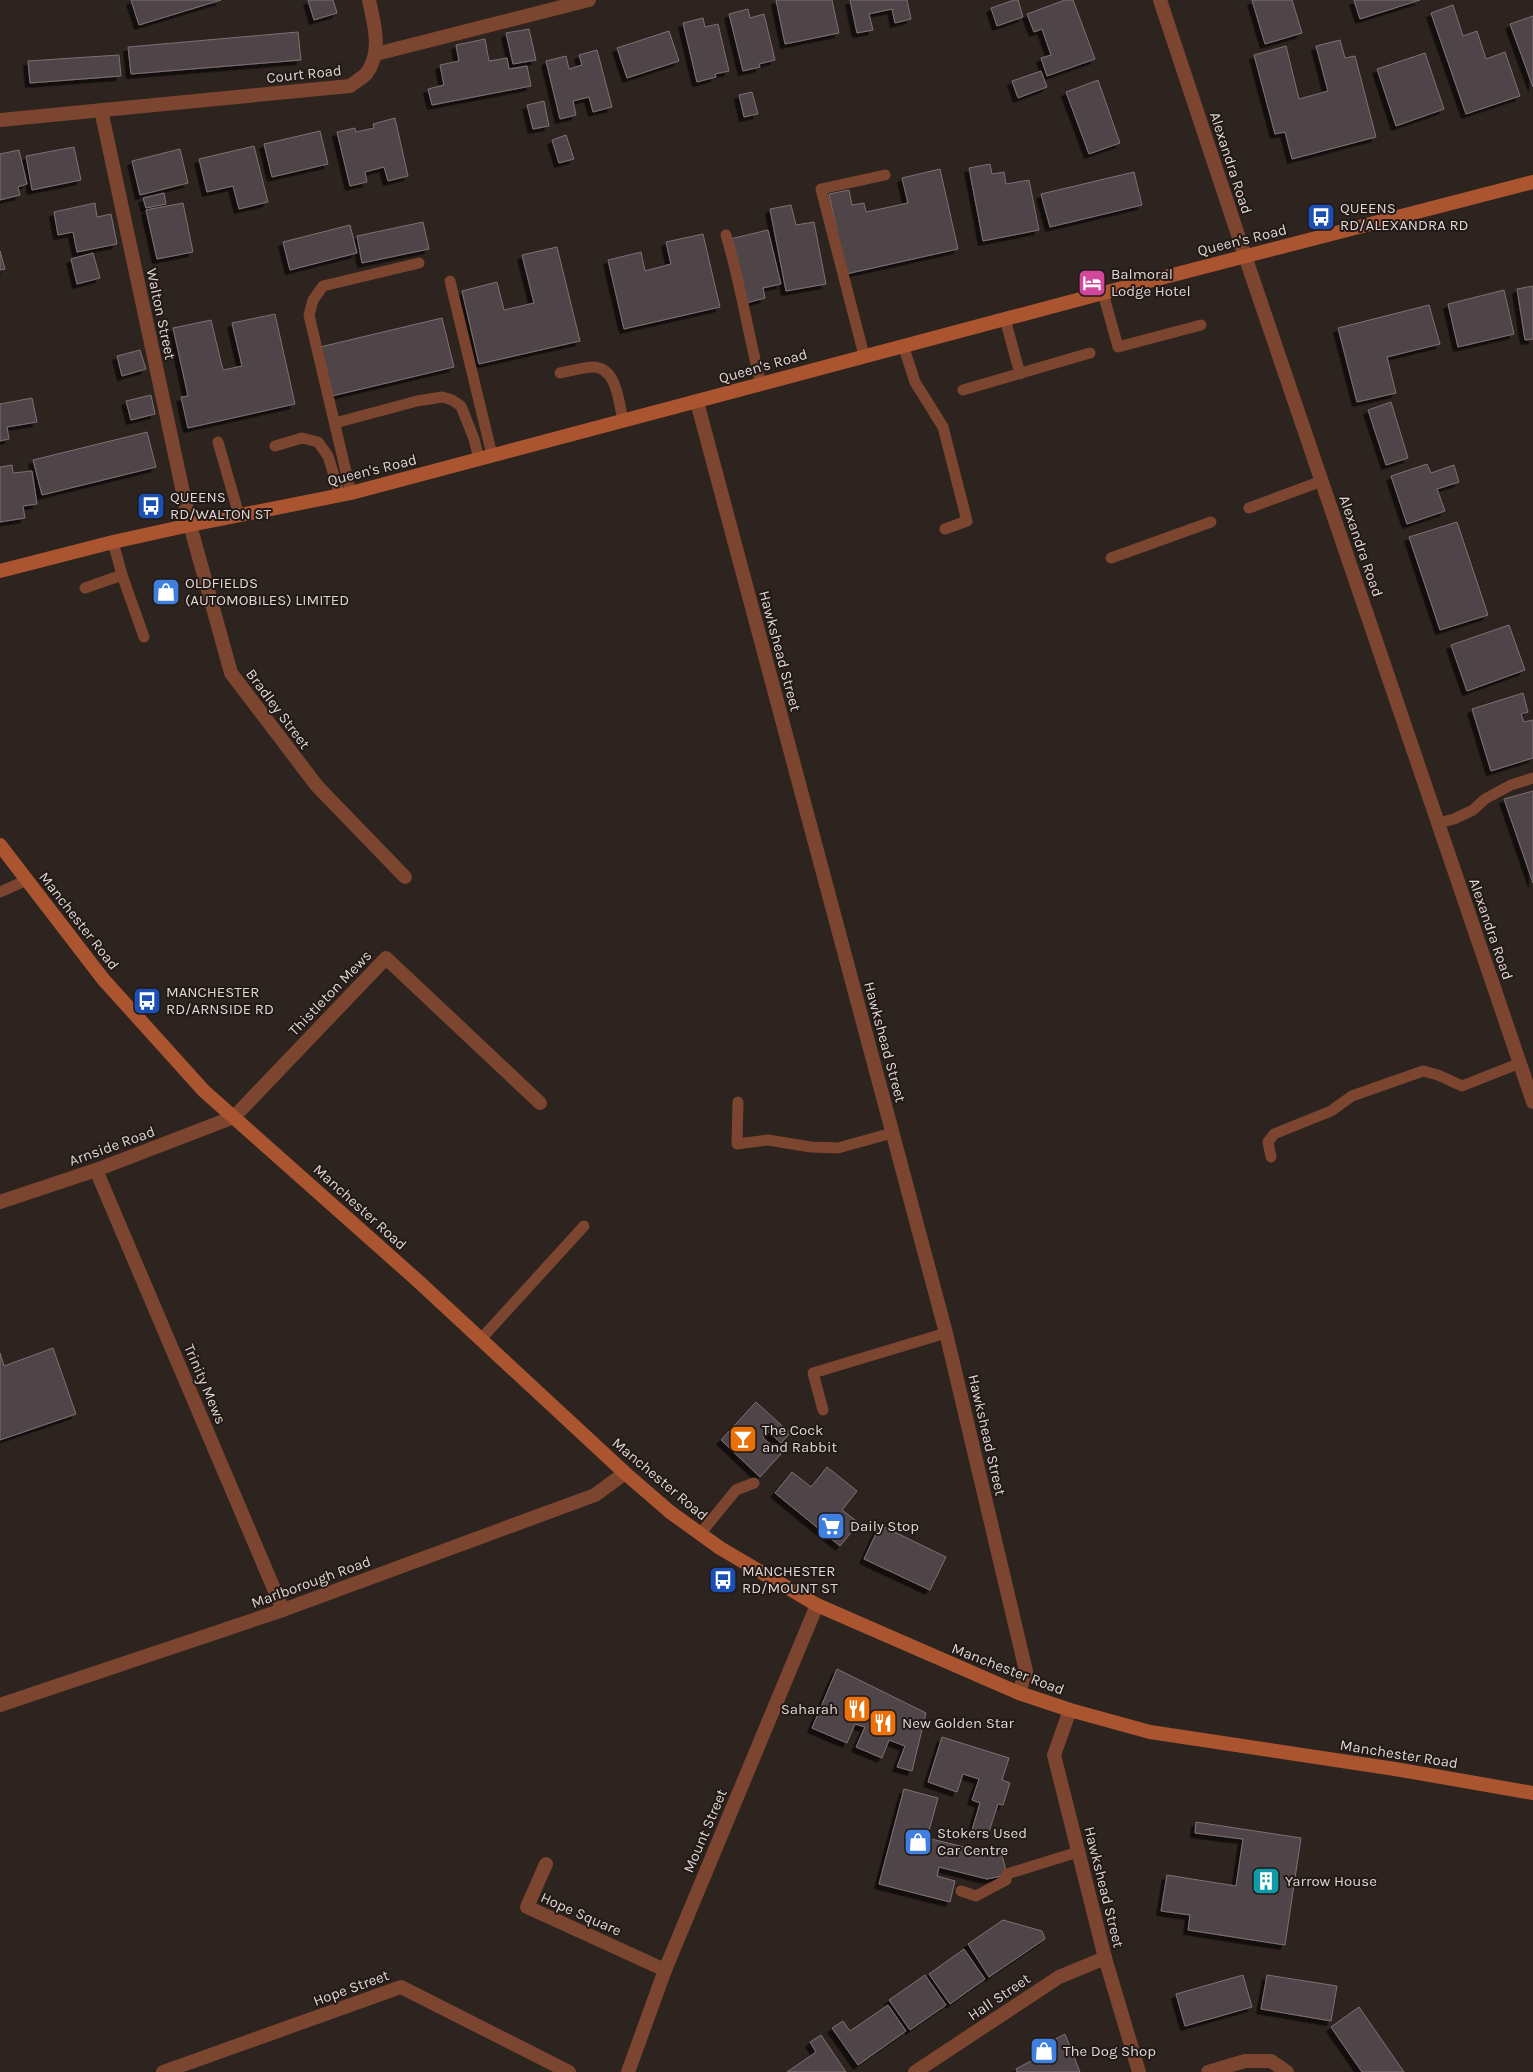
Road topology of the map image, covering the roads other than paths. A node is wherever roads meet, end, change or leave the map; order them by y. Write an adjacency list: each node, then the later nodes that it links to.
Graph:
1 (369, 0): 4 (street)
2 (588, 0): 4 (street)
3 (1160, 0): 10 (street, Alexandra Road)
4 (376, 54): 5 (street, Court Road)
5 (101, 110): 6 (street, Court Road); 34 (street, Walton Street)
6 (0, 120)
7 (885, 175): 18 (lane)
8 (1533, 182): 10 (main road, Queen's Road)
9 (726, 236): 21 (lane)
10 (1245, 256): 13 (main road, Queen's Road); 29 (street, Alexandra Road)
11 (419, 263): 25 (lane)
12 (450, 281): 28 (lane)
13 (1103, 292): 14 (main road, Queen's Road); 15 (lane)
14 (1005, 320): 16 (main road, Queen's Road); 20 (lane)
15 (1201, 325)
16 (903, 345): 18 (main road, Queen's Road); 35 (lane)
17 (1090, 354): 20 (lane)
18 (864, 355): 21 (main road, Queen's Road)
19 (560, 373): 24 (lane)
20 (1020, 374): 22 (lane)
21 (761, 384): 23 (main road, Queen's Road)
22 (963, 390)
23 (697, 402): 24 (main road, Queen's Road); 53 (street, Hawkshead Street)
24 (623, 421): 28 (main road, Queen's Road)
25 (335, 423): 28 (lane); 30 (lane)
26 (218, 442): 32 (lane)
27 (274, 446): 30 (lane)
28 (486, 457): 30 (main road, Queen's Road)
29 (1322, 481): 31 (lane); 43 (street, Alexandra Road)
30 (346, 494): 32 (main road, Queen's Road)
31 (1249, 508)
32 (239, 515): 34 (main road, Queen's Road)
33 (1211, 522): 37 (lane)
34 (190, 525): 36 (main road, Queen's Road); 45 (street, Bradley Street)
35 (944, 529)
36 (113, 542): 38 (main road, Queen's Road); 39 (lane)
37 (1111, 558)
38 (0, 571)
39 (122, 575): 40 (lane); 41 (lane)
40 (85, 588)
41 (144, 637)
42 (1533, 778): 43 (lane)
43 (1438, 823): 48 (street, Alexandra Road)
44 (0, 845): 46 (main road, Manchester Road)
45 (405, 877)
46 (27, 880): 47 (lane); 52 (main road, Manchester Road)
47 (0, 892)
48 (1520, 1063): 50 (street, Alexandra Road); 54 (lane)
49 (738, 1102): 53 (lane)
50 (1533, 1102)
51 (540, 1103): 52 (street, Thistleton Mews)
52 (234, 1117): 55 (street, Arnside Road); 59 (main road, Manchester Road)
53 (892, 1134): 58 (street, Hawkshead Street)
54 (1271, 1157)
55 (96, 1170): 56 (street, Arnside Road); 65 (street, Trinity Mews)
56 (0, 1202)
57 (584, 1226): 59 (lane)
58 (946, 1333): 60 (lane); 66 (street, Hawkshead Street)
59 (481, 1339): 61 (main road, Manchester Road)
60 (823, 1410)
61 (625, 1473): 63 (main road, Manchester Road); 65 (street, Marlborough Road)
62 (754, 1482): 63 (lane)
63 (700, 1534): 64 (main road, Manchester Road)
64 (817, 1604): 66 (main road, Manchester Road); 74 (street, Mount Street)
65 (284, 1610): 67 (street, Marlborough Road)
66 (1020, 1693): 68 (main road, Manchester Road)
67 (0, 1704)
68 (1070, 1710): 69 (main road, Manchester Road); 70 (street, Hawkshead Street)
69 (1533, 1793)
70 (1078, 1852): 72 (lane); 73 (street, Hawkshead Street)
71 (546, 1864): 74 (street, Hope Square)
72 (961, 1891)
73 (1105, 1958): 78 (street, Hall Street); 79 (street, Hawkshead Street)
74 (665, 1970): 77 (street, Mount Street)
75 (163, 2072): 76 (street, Hope Street)
76 (569, 2072)
77 (628, 2072)
78 (915, 2072)
79 (1140, 2072)
80 (1208, 2072): 81 (street)
81 (1287, 2072)

